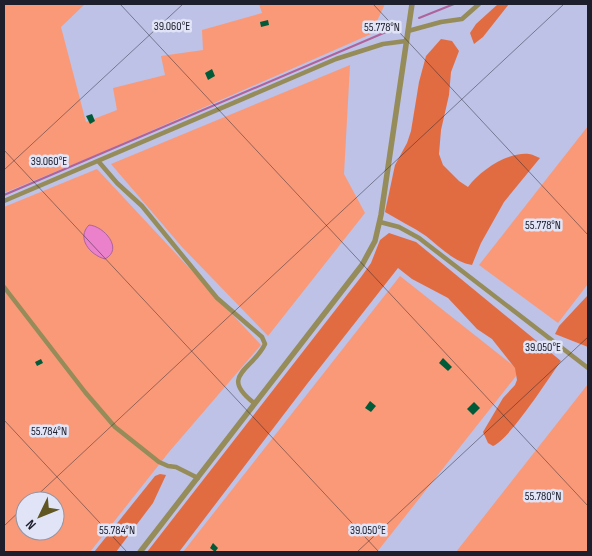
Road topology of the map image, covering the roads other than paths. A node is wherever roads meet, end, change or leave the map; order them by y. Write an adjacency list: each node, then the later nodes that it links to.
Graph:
1 (412, 4): 3 (street)
2 (479, 4): 3 (street)
3 (408, 31): 4 (street)
4 (406, 42): 5 (street); 7 (street)
5 (99, 162): 6 (street); 10 (street)
6 (4, 201)
7 (380, 222): 9 (street); 10 (street)
8 (4, 287): 11 (street)
9 (588, 368)
10 (254, 403): 11 (street)
11 (198, 478): 12 (street)
12 (140, 552)

